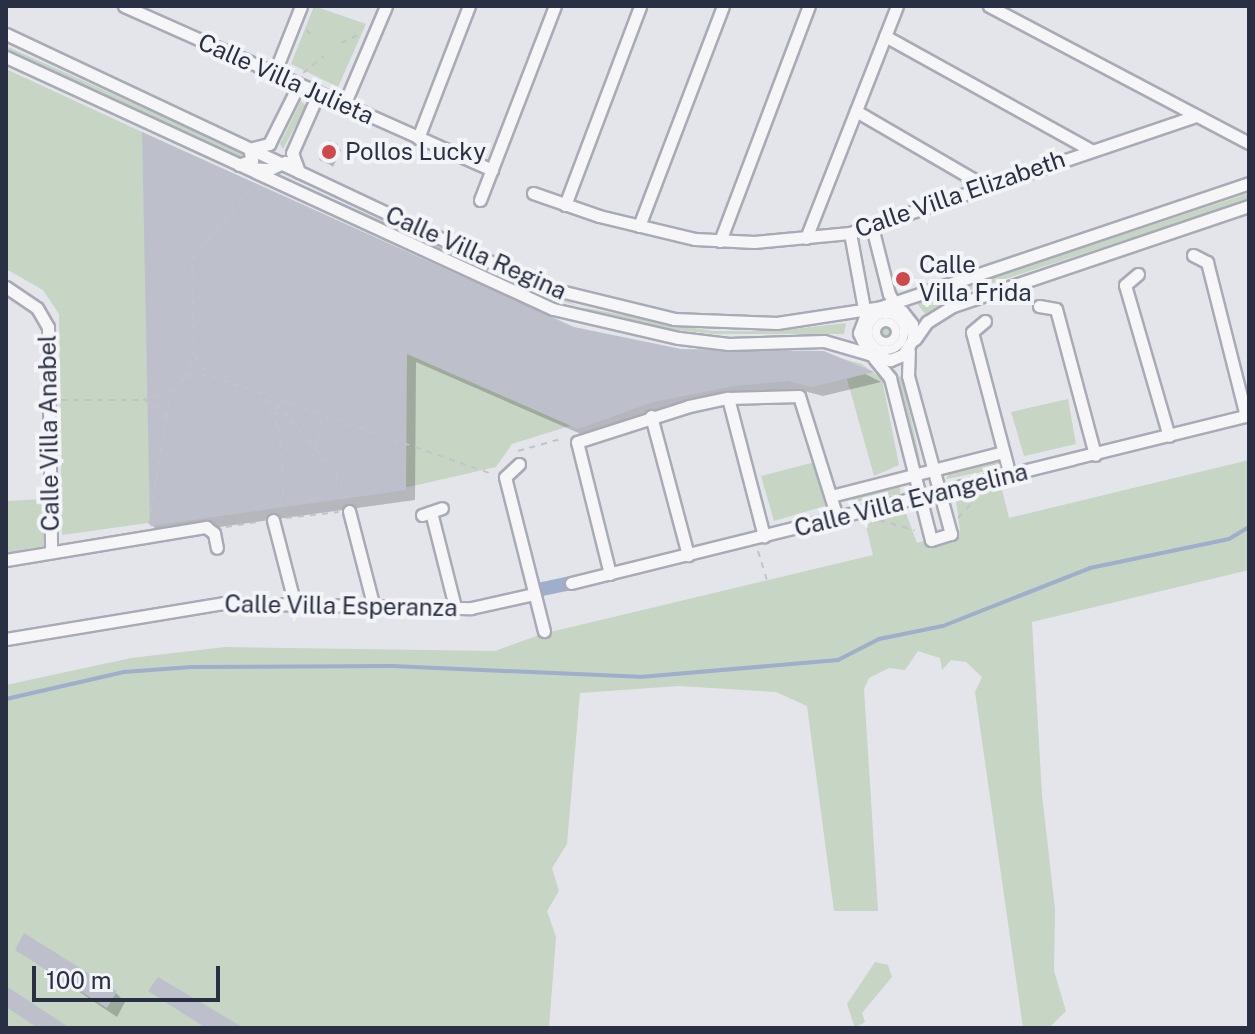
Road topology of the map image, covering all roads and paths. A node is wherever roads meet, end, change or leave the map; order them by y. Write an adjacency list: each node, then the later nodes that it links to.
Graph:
1 (124, 6): 17 (street, Calle Villa Julieta)
2 (301, 6): 17 (street)
3 (386, 6): 12 (street)
4 (469, 6): 23 (street)
5 (555, 6): 31 (street)
6 (640, 6): 38 (street)
7 (723, 6): 40 (street)
8 (809, 6): 44 (street)
9 (897, 6): 13 (street)
10 (989, 6): 22 (street)
11 (6, 34): 26 (street, Calle Villa Regina)
12 (373, 36): 14 (path); 20 (street)
13 (885, 36): 21 (street); 27 (street)
14 (341, 43)
15 (324, 56): 18 (path)
16 (6, 57): 29 (street, Calle Villa Regina)
17 (274, 74): 18 (street, Calle Villa Julieta)
18 (293, 83): 19 (street, Calle Villa Julieta); 25 (street)
19 (318, 94): 20 (street, Calle Villa Julieta); 28 (street)
20 (344, 105): 23 (street, Calle Villa Julieta)
21 (856, 111): 34 (street); 43 (street)
22 (1196, 116): 24 (street); 27 (street, Calle Villa Elizabeth)
23 (418, 138): 31 (street, Calle Villa Julieta)
24 (1249, 143)
25 (269, 144): 26 (street); 30 (street)
26 (249, 149): 29 (street); 30 (street, Calle Villa Regina)
27 (1091, 150): 34 (street, Calle Villa Elizabeth)
28 (292, 153): 30 (street); 32 (street)
29 (236, 165): 30 (street, Calle Villa Regina)
30 (270, 167): 32 (street, Calle Villa Regina); 35 (street, Calle Villa Regina); 51 (path)
31 (492, 170): 37 (street)
32 (302, 174): 35 (street); 50 (street, Calle Villa Regina)
33 (1249, 183): 50 (street, Calle Villa Regina)
34 (985, 186): 41 (street, Calle Villa Elizabeth)
35 (294, 192): 50 (street, Calle Villa Regina)
36 (533, 193): 38 (street, Calle Villa Elizabeth)
37 (480, 200)
38 (565, 205): 40 (street, Calle Villa Elizabeth)
39 (1249, 206): 50 (street)
40 (639, 226): 44 (street, Calle Villa Elizabeth)
41 (872, 227): 42 (street, Calle Villa Elizabeth); 50 (street)
42 (850, 233): 43 (street, Calle Villa Elizabeth); 50 (street)
43 (806, 238): 44 (street, Calle Villa Elizabeth)
44 (720, 241)
45 (1193, 255): 63 (street)
46 (1138, 274): 68 (street)
47 (6, 287): 58 (street, Calle Villa Anabel)
48 (1039, 306): 72 (street)
49 (985, 321): 71 (street)
50 (885, 332): 76 (street); 76 (street)
51 (194, 351): 52 (path); 53 (path)
52 (211, 376): 53 (path); 55 (path)
53 (185, 378): 54 (path)
54 (171, 391): 57 (path); 66 (path)
55 (262, 396): 59 (path); 60 (path)
56 (728, 398): 62 (street); 77 (street); 83 (street)
57 (143, 400): 58 (path); 66 (path)
58 (47, 401): 85 (street, Calle Villa Anabel)
59 (275, 402): 61 (path); 64 (path); 65 (path)
60 (274, 411): 61 (path); 67 (path)
61 (278, 414): 64 (path); 67 (path)
62 (651, 416): 69 (street); 86 (street)
63 (1247, 416): 68 (street, Calle Villa Evangelina)
64 (287, 419): 70 (path)
65 (321, 419): 70 (path); 75 (path)
66 (169, 423): 82 (path)
67 (279, 429): 81 (path)
68 (1169, 436): 72 (street, Calle Villa Evangelina)
69 (580, 439): 73 (path); 88 (street)
70 (314, 449): 78 (path)
71 (1003, 452): 74 (street); 76 (street, Calle Villa Evangelina)
72 (1095, 455): 74 (street, Calle Villa Evangelina)
73 (516, 465): 75 (street)
74 (1010, 476): 76 (street, Calle Villa Evangelina)
75 (505, 477): 91 (street)
76 (926, 482): 77 (street, Calle Villa Evangelina); 80 (street, Calle Villa Evangelina)
77 (831, 496): 80 (street)
78 (349, 511): 93 (street)
79 (431, 511): 94 (street)
80 (837, 517): 83 (street, Calle Villa Evangelina)
81 (273, 520): 92 (street)
82 (148, 533): 84 (street); 85 (street)
83 (759, 537): 86 (street, Calle Villa Evangelina); 89 (path)
84 (217, 548)
85 (51, 550): 87 (street)
86 (688, 555): 88 (street, Calle Villa Evangelina)
87 (6, 560)
88 (610, 574): 90 (street, Calle Villa Evangelina)
89 (767, 580)
90 (571, 583)
91 (534, 594): 94 (street, Calle Villa Esperanza); 95 (street)
92 (294, 601): 93 (street, Calle Villa Esperanza); 96 (street, Calle Villa Esperanza)
93 (373, 604): 94 (street, Calle Villa Esperanza)
94 (455, 607)
95 (544, 631)
96 (6, 639)

